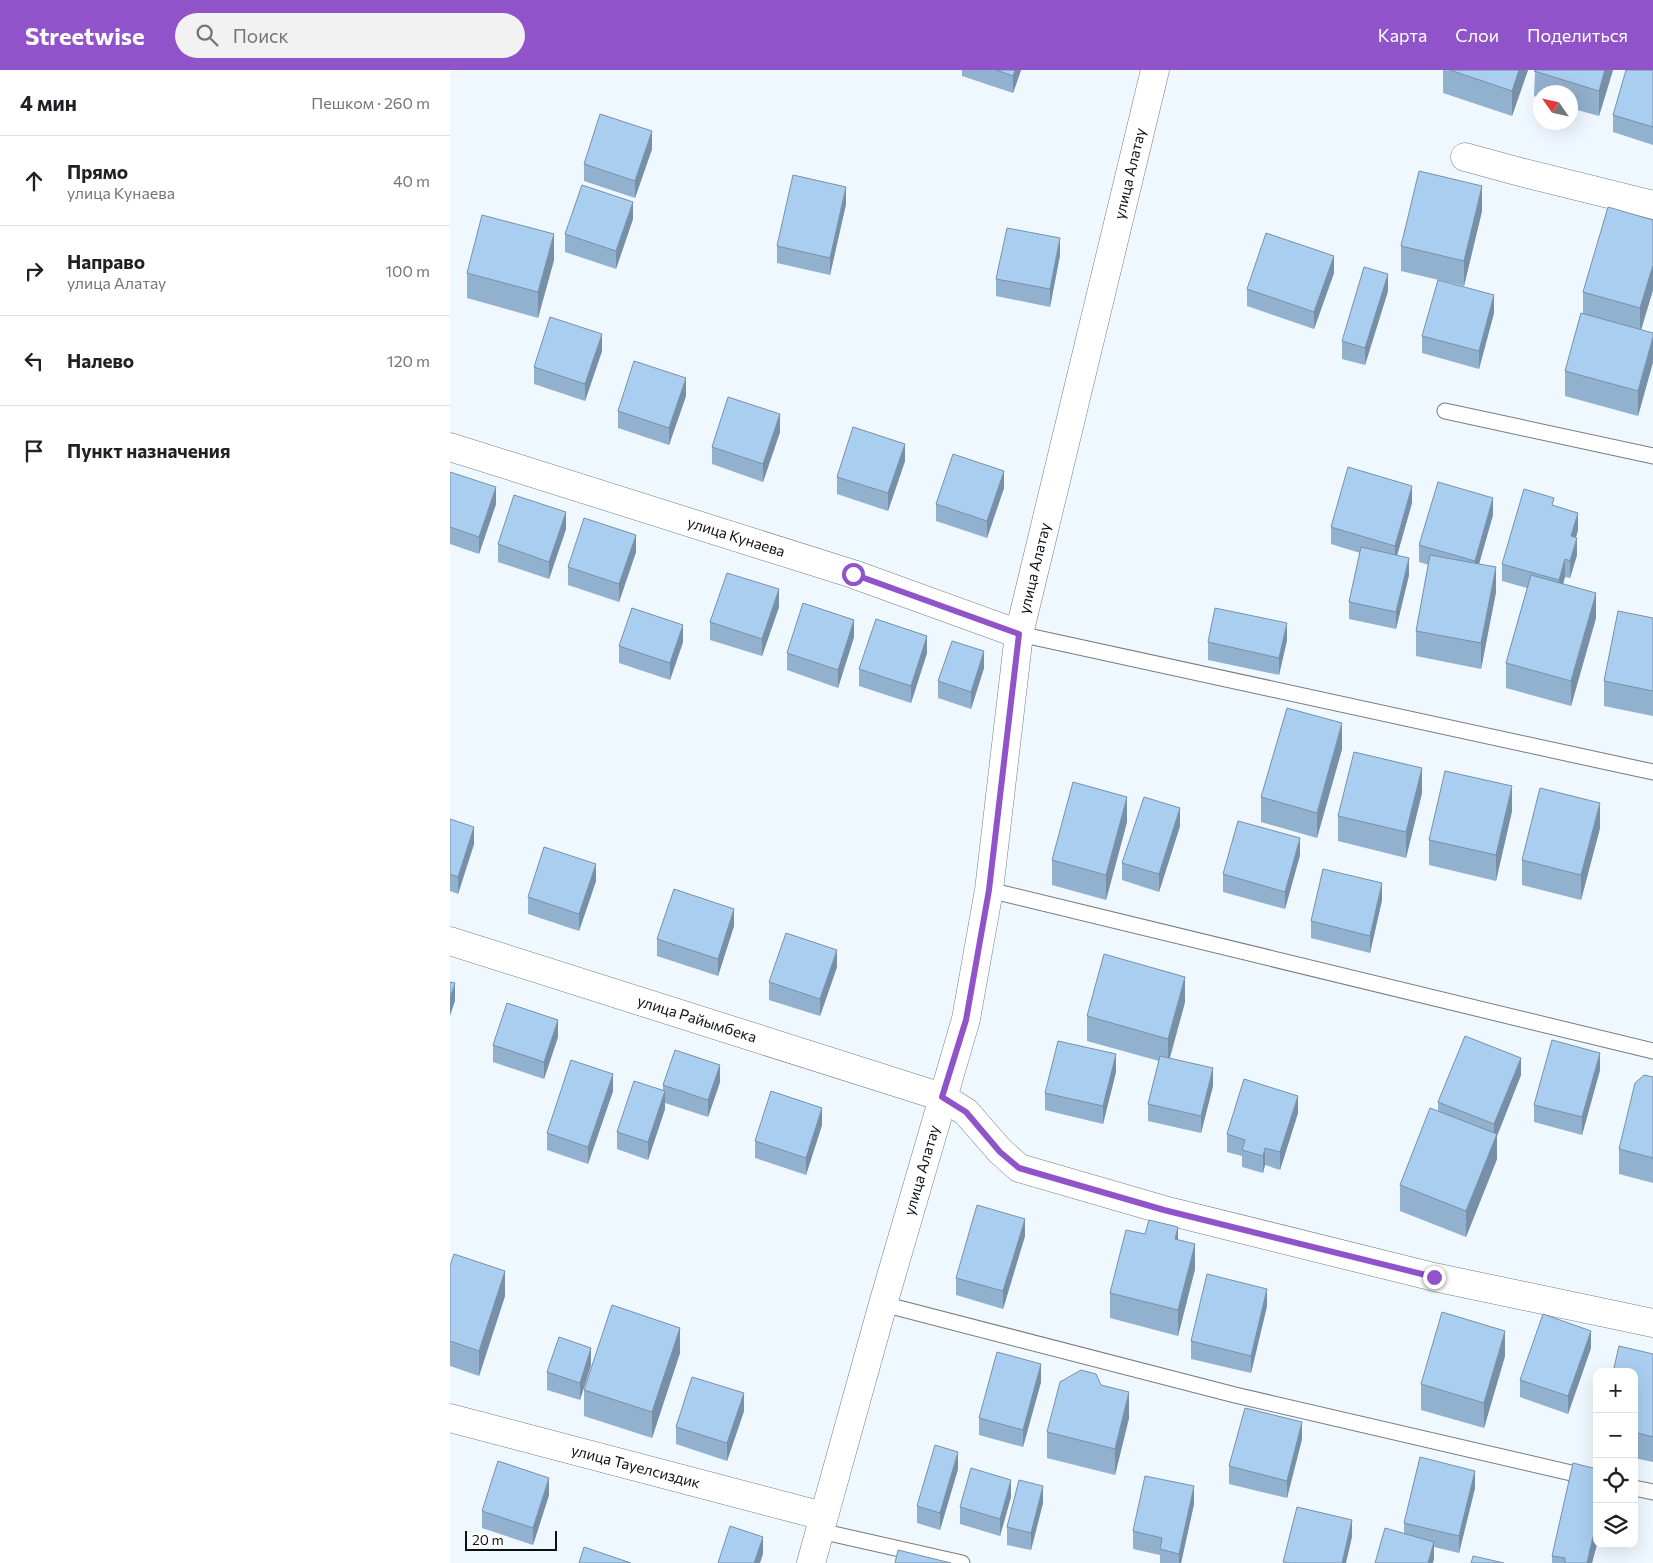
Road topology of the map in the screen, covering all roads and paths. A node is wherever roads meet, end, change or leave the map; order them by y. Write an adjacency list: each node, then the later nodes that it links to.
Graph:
1 (1155, 70): 7 (street, улица Алатау)
2 (1465, 157): 3 (street)
3 (1653, 205)
4 (1445, 411): 6 (lane)
5 (450, 447): 7 (street, улица Кунаева)
6 (1653, 456)
7 (1019, 634): 8 (lane); 9 (street, улица Алатау)
8 (1653, 772)
9 (989, 890): 11 (lane); 12 (street, улица Алатау)
10 (450, 941): 12 (street, улица Райымбека)
11 (1653, 1051)
12 (942, 1097): 13 (street, улица Алатау); 14 (street, улица Райымбека)
13 (883, 1304): 16 (lane); 19 (street, улица Алатау)
14 (1653, 1322)
15 (450, 1418): 19 (street, улица Тауелсиздик)
16 (1593, 1478)
17 (1638, 1489): 18 (lane)
18 (1653, 1492)
19 (821, 1524): 20 (street, улица Алатау); 21 (lane)
20 (811, 1563)
21 (962, 1563)

